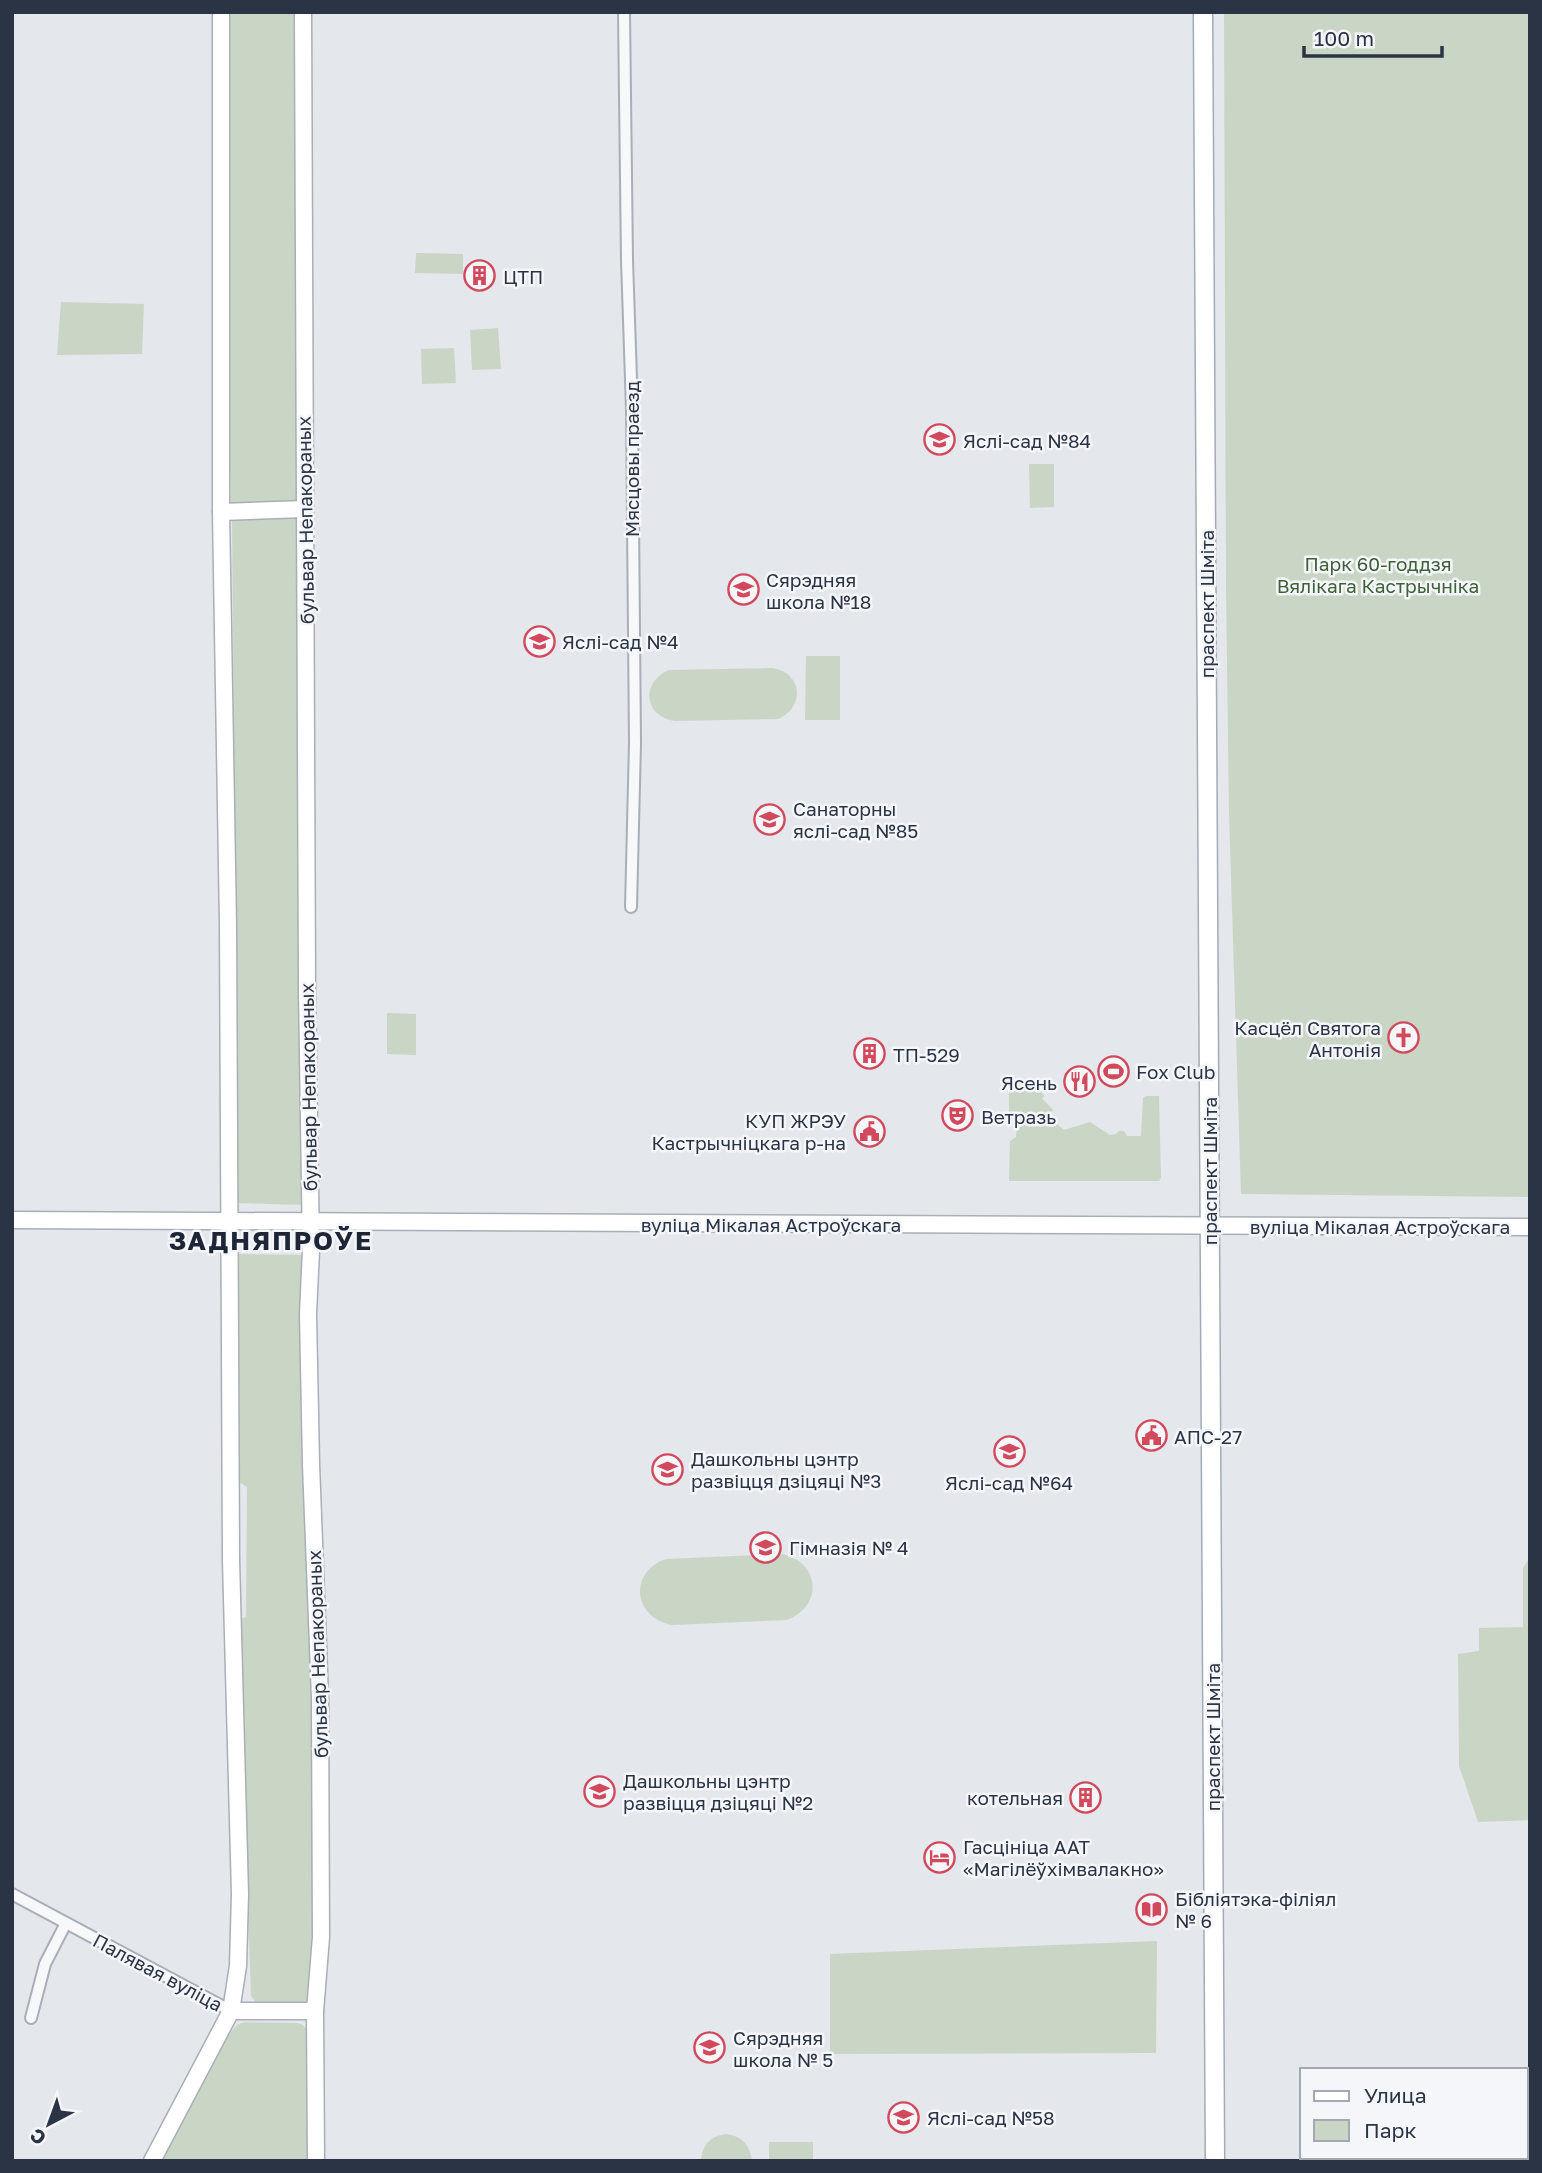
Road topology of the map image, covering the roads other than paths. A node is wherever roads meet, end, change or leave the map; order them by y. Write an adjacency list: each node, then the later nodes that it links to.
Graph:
1 (221, 12): 6 (main road)
2 (303, 12): 5 (main road, бульвар Непакораных)
3 (624, 12): 7 (street, Мясцовы праезд)
4 (1203, 12): 11 (main road, праспект Шміта)
5 (305, 509): 6 (main road); 10 (main road, бульвар Непакораных)
6 (221, 512): 9 (main road)
7 (631, 907)
8 (12, 1220): 9 (main road, вуліца Мікалая Астроўскага)
9 (229, 1222): 10 (main road, вуліца Мікалая Астроўскага); 15 (main road)
10 (310, 1222): 11 (main road, вуліца Мікалая Астроўскага); 16 (main road, бульвар Непакораных)
11 (1209, 1226): 12 (main road, вуліца Мікалая Астроўскага); 20 (main road, праспект Шміта)
12 (1530, 1227)
13 (12, 1894): 14 (street, Палявая вуліца)
14 (66, 1923): 15 (street, Палявая вуліца); 17 (street)
15 (231, 2011): 16 (main road, Палявая вуліца); 18 (main road)
16 (315, 2011): 19 (main road, бульвар Непакораных)
17 (31, 2018)
18 (152, 2161)
19 (316, 2161)
20 (1215, 2161)

